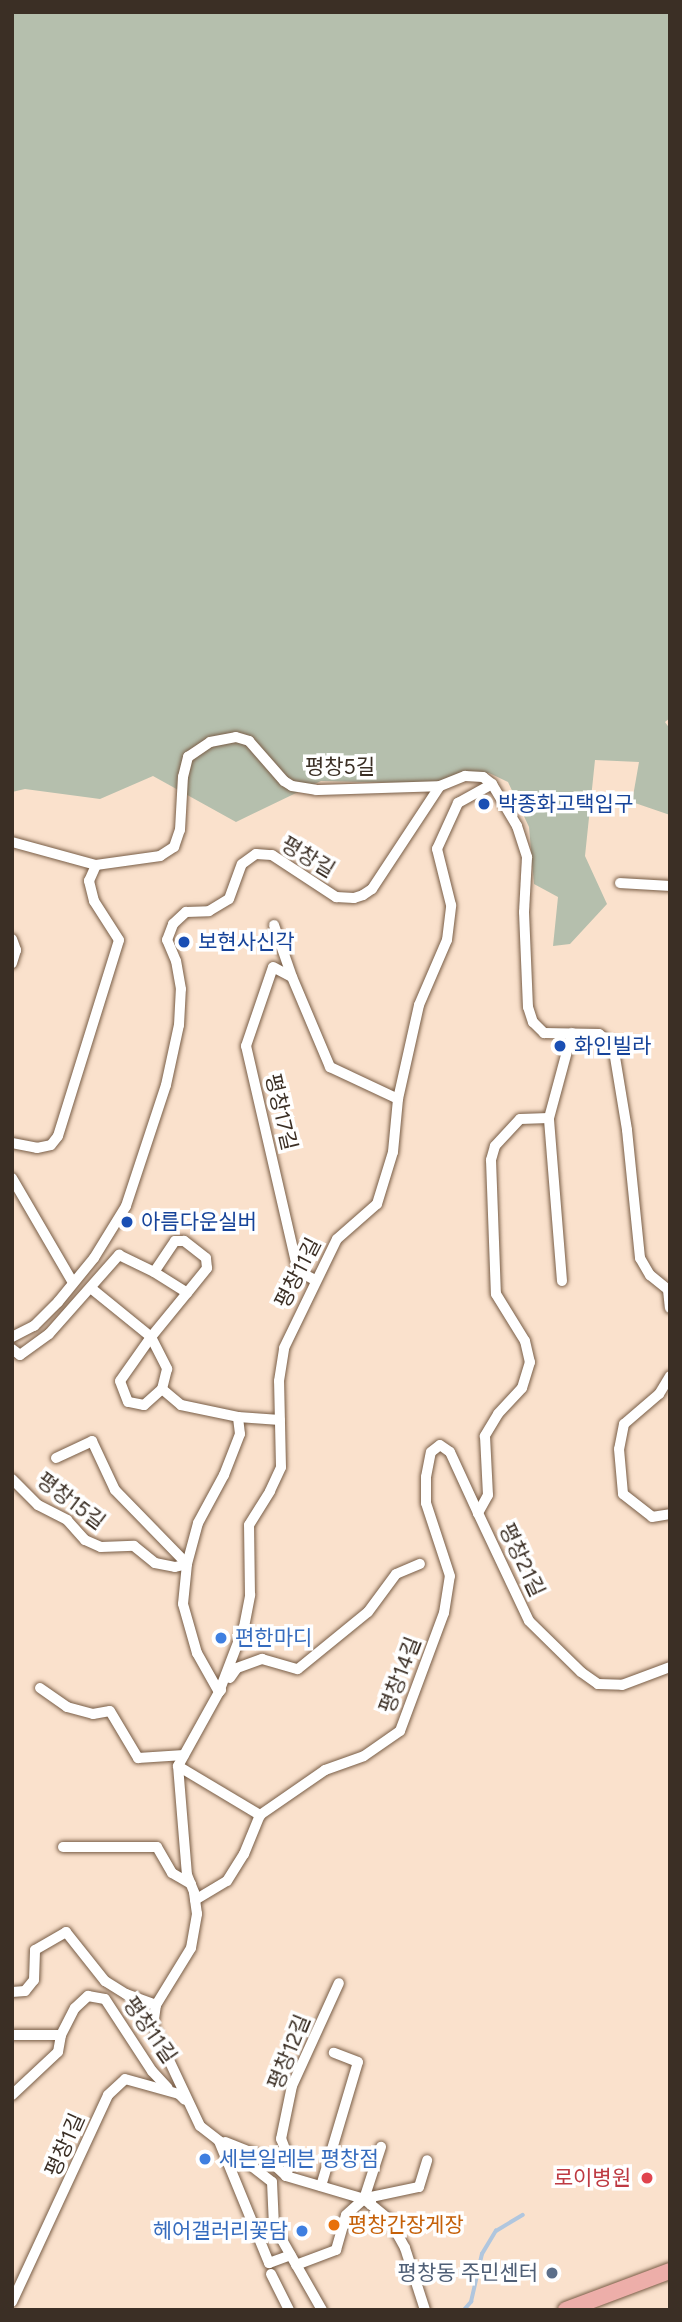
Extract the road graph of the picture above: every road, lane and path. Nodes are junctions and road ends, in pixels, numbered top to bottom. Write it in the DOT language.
graph roads {
  1 [pos="492,784"];
  2 [pos="440,786"];
  3 [pos="12,842"];
  4 [pos="96,865"];
  5 [pos="620,883"];
  6 [pos="670,886"];
  7 [pos="274,925"];
  8 [pos="12,939"];
  9 [pos="12,963"];
  10 [pos="292,977"];
  11 [pos="572,1033"];
  12 [pos="398,1099"];
  13 [pos="549,1118"];
  14 [pos="12,1143"];
  15 [pos="12,1178"];
  16 [pos="154,1272"];
  17 [pos="315,1280"];
  18 [pos="562,1281"];
  19 [pos="73,1283"];
  20 [pos="92,1289"];
  21 [pos="669,1290"];
  22 [pos="187,1293"];
  23 [pos="670,1308"];
  24 [pos="12,1337"];
  25 [pos="151,1337"];
  26 [pos="12,1349"];
  27 [pos="670,1376"];
  28 [pos="162,1389"];
  29 [pos="238,1418"];
  30 [pos="280,1420"];
  31 [pos="56,1458"];
  32 [pos="12,1479"];
  33 [pos="478,1513"];
  34 [pos="670,1514"];
  35 [pos="187,1564"];
  36 [pos="420,1564"];
  37 [pos="670,1667"];
  38 [pos="40,1688"];
  39 [pos="219,1692"];
  40 [pos="184,1755"];
  41 [pos="178,1766"];
  42 [pos="260,1815"];
  43 [pos="63,1847"];
  44 [pos="191,1884"];
  45 [pos="195,1900"];
  46 [pos="339,1983"];
  47 [pos="12,1992"];
  48 [pos="156,2005"];
  49 [pos="12,2035"];
  50 [pos="61,2035"];
  51 [pos="334,2053"];
  52 [pos="181,2085"];
  53 [pos="171,2091"];
  54 [pos="12,2095"];
  55 [pos="194,2112"];
  56 [pos="219,2140"];
  57 [pos="381,2147"];
  58 [pos="427,2160"];
  59 [pos="286,2176"];
  60 [pos="321,2186"];
  61 [pos="368,2202"];
  62 [pos="294,2260"];
  63 [pos="670,2271"];
  64 [pos="271,2274"];
  65 [pos="12,2302"];
  66 [pos="289,2310"];
  67 [pos="322,2310"];
  68 [pos="425,2310"];
  69 [pos="566,2310"];
  1 -- 2 [label="street"];
  1 -- 11 [label="street"];
  1 -- 12 [label="street, 평창11길"];
  2 -- 4 [label="street, 평창5길"];
  2 -- 19 [label="street, 평창길 / 평창길"];
  3 -- 4 [label="street, 평창5길"];
  4 -- 14 [label="street"];
  5 -- 6 [label="street"];
  7 -- 10 [label="street"];
  8 -- 9 [label="street"];
  10 -- 12 [label="street"];
  10 -- 17 [label="street, 평창17길"];
  11 -- 13 [label="street"];
  11 -- 21 [label="street"];
  12 -- 17 [label="street, 평창11길"];
  13 -- 18 [label="street"];
  13 -- 33 [label="street, 평창21길"];
  15 -- 19 [label="street"];
  16 -- 20 [label="street"];
  16 -- 22 [label="street"];
  16 -- 22 [label="street"];
  17 -- 30 [label="street, 평창11길"];
  19 -- 24 [label="street, 평창길 / 평창길"];
  20 -- 25 [label="street"];
  20 -- 26 [label="street"];
  21 -- 23 [label="street"];
  22 -- 25 [label="street"];
  25 -- 28 [label="street"];
  25 -- 28 [label="street"];
  27 -- 34 [label="street"];
  28 -- 29 [label="street"];
  29 -- 30 [label="street"];
  29 -- 35 [label="street"];
  30 -- 39 [label="street, 평창11길"];
  31 -- 35 [label="street, 평창15길"];
  32 -- 35 [label="street, 평창15길"];
  33 -- 37 [label="street, 평창21길"];
  33 -- 42 [label="street, 평창14길"];
  35 -- 39 [label="street"];
  36 -- 39 [label="street, 평창11길"];
  38 -- 40 [label="street"];
  39 -- 40 [label="street, 평창11길"];
  40 -- 41 [label="street, 평창11길"];
  41 -- 42 [label="street"];
  41 -- 44 [label="street, 평창11길"];
  42 -- 45 [label="street"];
  43 -- 44 [label="street"];
  44 -- 45 [label="street, 평창11길"];
  45 -- 48 [label="street, 평창11길"];
  46 -- 59 [label="street, 평창12길"];
  47 -- 48 [label="street"];
  48 -- 52 [label="street, 평창11길"];
  49 -- 50 [label="street"];
  50 -- 53 [label="street, 평창11길"];
  50 -- 54 [label="street, 평창11길"];
  51 -- 60 [label="street, 평창12길"];
  52 -- 53 [label="street, 평창11길"];
  52 -- 55 [label="street, 평창11길"];
  53 -- 55 [label="street, 평창1길"];
  53 -- 65 [label="street, 평창1길"];
  55 -- 56 [label="street, 평창11길"];
  56 -- 59 [label="street"];
  56 -- 62 [label="street, 평창11길"];
  56 -- 62 [label="street, 평창11길"];
  57 -- 61 [label="street"];
  58 -- 61 [label="street"];
  59 -- 60 [label="street"];
  60 -- 61 [label="street"];
  61 -- 62 [label="street, 평창11길"];
  61 -- 68 [label="street"];
  62 -- 67 [label="street, 평창11길"];
  63 -- 69 [label="main road"];
  64 -- 66 [label="street"];
}
